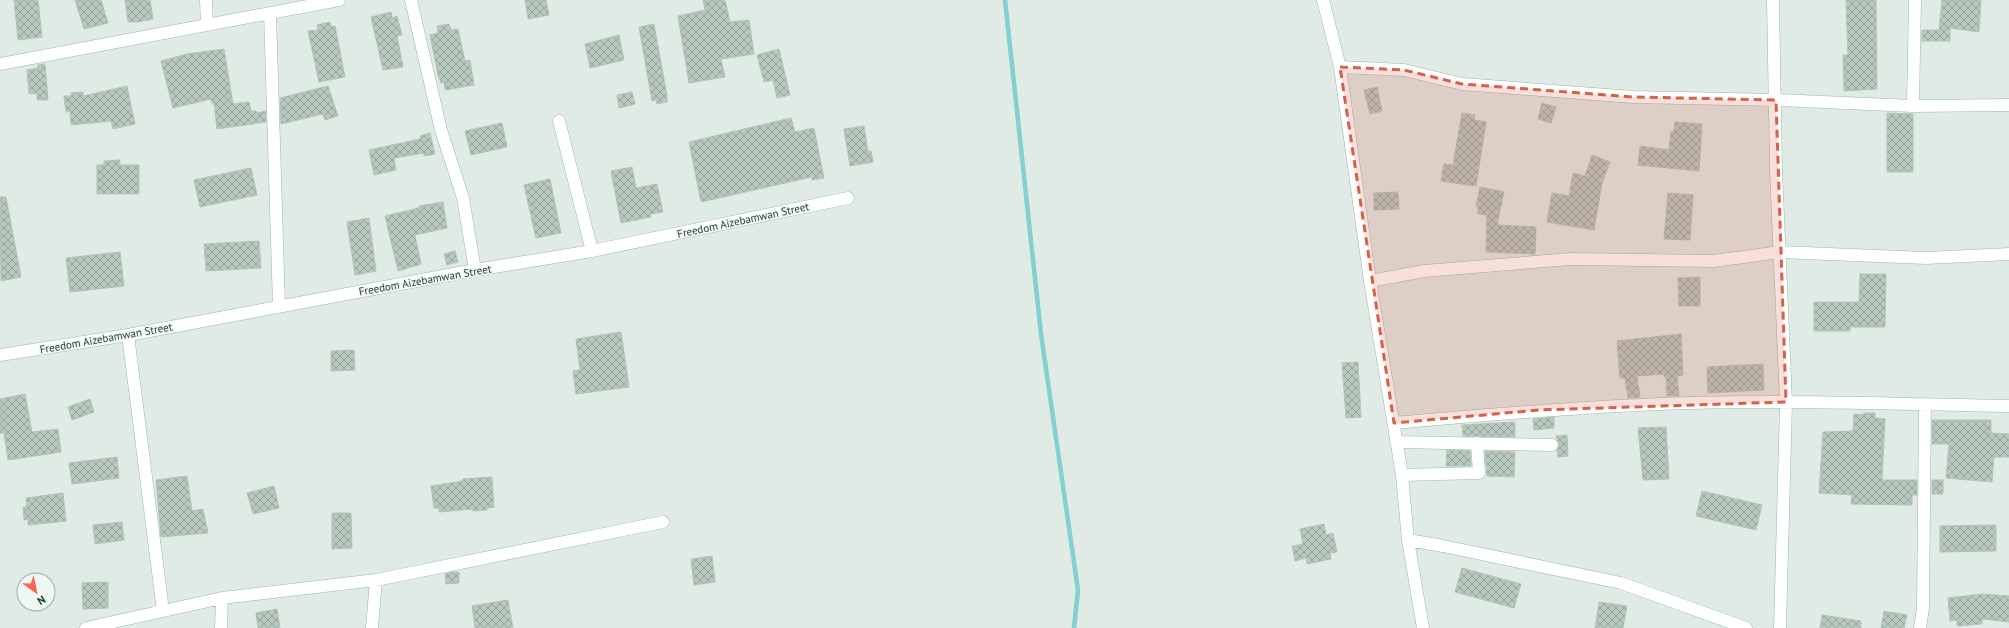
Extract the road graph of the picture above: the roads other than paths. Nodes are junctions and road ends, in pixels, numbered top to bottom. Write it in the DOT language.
graph roads {
  1 [pos="206,0"];
  2 [pos="339,0"];
  3 [pos="411,0"];
  4 [pos="1323,0"];
  5 [pos="1773,0"];
  6 [pos="1915,0"];
  7 [pos="270,13"];
  8 [pos="207,25"];
  9 [pos="0,64"];
  10 [pos="1340,67"];
  11 [pos="1776,100"];
  12 [pos="2009,105"];
  13 [pos="1912,106"];
  14 [pos="559,121"];
  15 [pos="848,198"];
  16 [pos="592,251"];
  17 [pos="1780,252"];
  18 [pos="2009,254"];
  19 [pos="475,270"];
  20 [pos="1370,281"];
  21 [pos="279,306"];
  22 [pos="128,335"];
  23 [pos="0,355"];
  24 [pos="1786,402"];
  25 [pos="1925,404"];
  26 [pos="2009,406"];
  27 [pos="1394,423"];
  28 [pos="1396,442"];
  29 [pos="1477,443"];
  30 [pos="1552,445"];
  31 [pos="1402,475"];
  32 [pos="663,522"];
  33 [pos="1408,540"];
  34 [pos="376,580"];
  35 [pos="222,598"];
  36 [pos="163,611"];
  37 [pos="86,628"];
  38 [pos="221,628"];
  39 [pos="372,628"];
  40 [pos="1423,628"];
  41 [pos="1746,628"];
  42 [pos="1780,628"];
  43 [pos="1920,628"];
  1 -- 8 [label="street"];
  2 -- 7 [label="street"];
  3 -- 19 [label="street"];
  4 -- 10 [label="street"];
  5 -- 11 [label="street"];
  6 -- 13 [label="street"];
  7 -- 8 [label="street"];
  7 -- 21 [label="street"];
  8 -- 9 [label="street"];
  10 -- 11 [label="street"];
  10 -- 20 [label="street"];
  11 -- 13 [label="street"];
  11 -- 17 [label="street"];
  12 -- 13 [label="street"];
  14 -- 16 [label="street"];
  15 -- 16 [label="street, Freedom Aizebamwan Street"];
  16 -- 19 [label="street, Freedom Aizebamwan Street"];
  17 -- 18 [label="street"];
  17 -- 20 [label="street"];
  17 -- 24 [label="street"];
  19 -- 21 [label="street, Freedom Aizebamwan Street"];
  20 -- 27 [label="street"];
  21 -- 22 [label="street, Freedom Aizebamwan Street"];
  22 -- 23 [label="street, Freedom Aizebamwan Street"];
  22 -- 36 [label="street"];
  24 -- 25 [label="street"];
  24 -- 27 [label="street"];
  24 -- 42 [label="street"];
  25 -- 26 [label="street"];
  25 -- 43 [label="street"];
  27 -- 28 [label="street"];
  28 -- 29 [label="street"];
  28 -- 31 [label="street"];
  29 -- 30 [label="street"];
  29 -- 31 [label="street"];
  31 -- 33 [label="street"];
  32 -- 34 [label="street"];
  33 -- 40 [label="street"];
  33 -- 41 [label="street"];
  34 -- 35 [label="street"];
  34 -- 39 [label="street"];
  35 -- 36 [label="street"];
  35 -- 38 [label="street"];
  36 -- 37 [label="street"];
}
